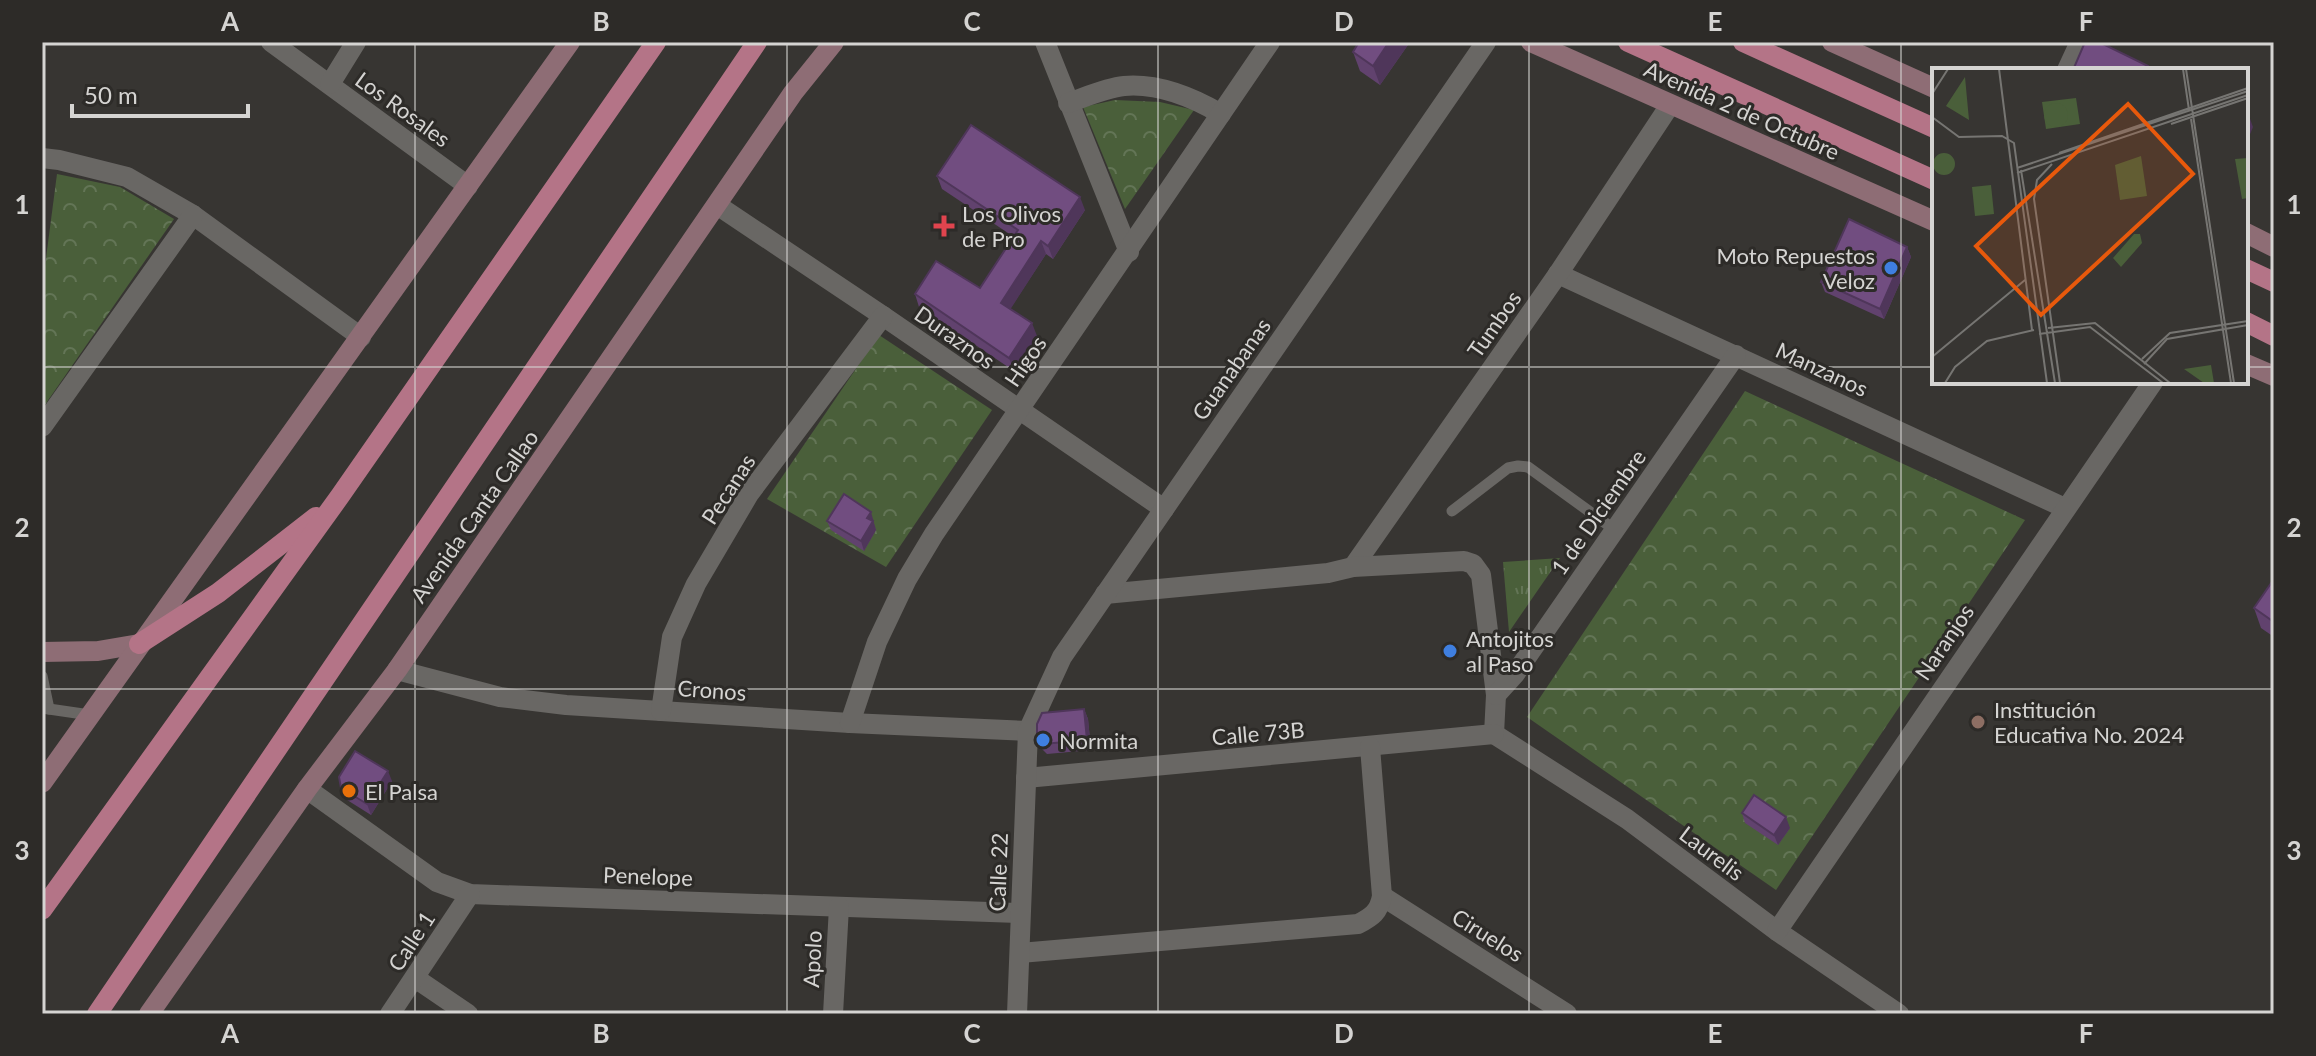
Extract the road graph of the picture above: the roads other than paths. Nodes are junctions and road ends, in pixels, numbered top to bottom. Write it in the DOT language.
graph roads {
  1 [pos="271,42"];
  2 [pos="356,42"];
  3 [pos="570,42"];
  4 [pos="656,42"];
  5 [pos="757,42"];
  6 [pos="834,42"];
  7 [pos="1045,42"];
  8 [pos="1270,42"];
  9 [pos="1486,42"];
  10 [pos="1531,42"];
  11 [pos="1628,42"];
  12 [pos="1743,42"];
  13 [pos="1832,42"];
  14 [pos="2080,42"];
  15 [pos="2068,68"];
  16 [pos="330,84"];
  17 [pos="1932,87"];
  18 [pos="1068,103"];
  19 [pos="1670,105"];
  20 [pos="1221,114"];
  21 [pos="1932,127"];
  22 [pos="42,158"];
  23 [pos="1932,179"];
  24 [pos="468,186"];
  25 [pos="717,205"];
  26 [pos="193,215"];
  27 [pos="1932,220"];
  28 [pos="2248,234"];
  29 [pos="2274,247"];
  30 [pos="1129,252"];
  31 [pos="2248,270"];
  32 [pos="1558,274"];
  33 [pos="2274,282"];
  34 [pos="883,316"];
  35 [pos="2248,323"];
  36 [pos="2274,336"];
  37 [pos="361,337"];
  38 [pos="1736,355"];
  39 [pos="2248,365"];
  40 [pos="2274,376"];
  41 [pos="2152,384"];
  42 [pos="1019,411"];
  43 [pos="42,427"];
  44 [pos="340,496"];
  45 [pos="2065,508"];
  46 [pos="1164,509"];
  47 [pos="1452,511"];
  48 [pos="1615,530"];
  49 [pos="1353,567"];
  50 [pos="1105,594"];
  51 [pos="139,644"];
  52 [pos="42,652"];
  53 [pos="397,670"];
  54 [pos="42,676"];
  55 [pos="1496,695"];
  56 [pos="46,708"];
  57 [pos="661,711"];
  58 [pos="90,715"];
  59 [pos="850,723"];
  60 [pos="1028,731"];
  61 [pos="1494,734"];
  62 [pos="1370,747"];
  63 [pos="1026,778"];
  64 [pos="42,783"];
  65 [pos="307,789"];
  66 [pos="470,894"];
  67 [pos="1382,896"];
  68 [pos="839,907"];
  69 [pos="42,910"];
  70 [pos="1020,913"];
  71 [pos="1777,931"];
  72 [pos="1020,953"];
  73 [pos="415,978"];
  74 [pos="97,1014"];
  75 [pos="149,1014"];
  76 [pos="390,1014"];
  77 [pos="468,1014"];
  78 [pos="833,1014"];
  79 [pos="1017,1014"];
  80 [pos="1567,1014"];
  81 [pos="1899,1014"];
  1 -- 16 [label="street, Los Rosales"];
  2 -- 16 [label="street"];
  3 -- 24 [label="street"];
  4 -- 44 [label="main road"];
  5 -- 74 [label="main road, Avenida Canta Callao"];
  6 -- 25 [label="street, Avenida Canta Callao"];
  7 -- 18 [label="street"];
  8 -- 20 [label="street, Higos"];
  9 -- 46 [label="street, Guanabanas"];
  10 -- 19 [label="street, Avenida 2 de Octubre"];
  11 -- 23 [label="main road, Avenida 2 de Octubre"];
  12 -- 21 [label="main road"];
  13 -- 17 [label="street"];
  14 -- 15 [label="street"];
  16 -- 24 [label="street, Los Rosales"];
  18 -- 20 [label="street"];
  18 -- 30 [label="street"];
  19 -- 27 [label="street, Avenida 2 de Octubre"];
  19 -- 32 [label="street, Tumbos"];
  20 -- 30 [label="street, Higos"];
  22 -- 26 [label="street"];
  24 -- 37 [label="street"];
  25 -- 34 [label="street, Duraznos"];
  25 -- 53 [label="street, Avenida Canta Callao"];
  26 -- 37 [label="street"];
  26 -- 43 [label="street"];
  28 -- 29 [label="street"];
  30 -- 42 [label="street, Higos"];
  31 -- 33 [label="main road"];
  32 -- 38 [label="street, Manzanos"];
  32 -- 49 [label="street, Tumbos"];
  34 -- 42 [label="street, Duraznos"];
  34 -- 57 [label="street, Pecanas"];
  35 -- 36 [label="main road"];
  37 -- 51 [label="street"];
  38 -- 45 [label="street, Manzanos"];
  38 -- 48 [label="street, 1 de Diciembre"];
  39 -- 40 [label="street"];
  41 -- 45 [label="street, Naranjos"];
  42 -- 46 [label="street, Duraznos"];
  42 -- 59 [label="street, Higos"];
  44 -- 51 [label="main road"];
  44 -- 69 [label="main road"];
  45 -- 71 [label="street, Naranjos"];
  46 -- 50 [label="street, Guanabanas"];
  47 -- 48 [label="lane"];
  48 -- 55 [label="street, 1 de Diciembre"];
  49 -- 50 [label="street"];
  49 -- 55 [label="street"];
  50 -- 60 [label="street, Guanabanas"];
  51 -- 52 [label="street"];
  51 -- 58 [label="street"];
  53 -- 57 [label="street, Cronos"];
  53 -- 65 [label="street, Avenida Canta Callao"];
  54 -- 56 [label="lane"];
  55 -- 61 [label="street"];
  56 -- 58 [label="lane"];
  57 -- 59 [label="street, Cronos"];
  58 -- 64 [label="street"];
  59 -- 60 [label="street, Cronos"];
  60 -- 63 [label="street, Calle 22"];
  61 -- 62 [label="street, Calle 73B"];
  61 -- 71 [label="street, Laurelis"];
  62 -- 63 [label="street, Calle 73B"];
  62 -- 67 [label="street"];
  63 -- 70 [label="street, Calle 22"];
  65 -- 66 [label="street, Penelope"];
  65 -- 75 [label="street, Avenida Canta Callao"];
  66 -- 68 [label="street, Penelope"];
  66 -- 73 [label="street, Calle 1"];
  67 -- 72 [label="street"];
  67 -- 80 [label="street, Ciruelos"];
  68 -- 70 [label="street, Penelope"];
  68 -- 78 [label="street, Apolo"];
  70 -- 72 [label="street, Calle 22"];
  71 -- 81 [label="street, Laurelis"];
  72 -- 79 [label="street, Calle 22"];
  73 -- 76 [label="street, Calle 1"];
  73 -- 77 [label="street"];
}
